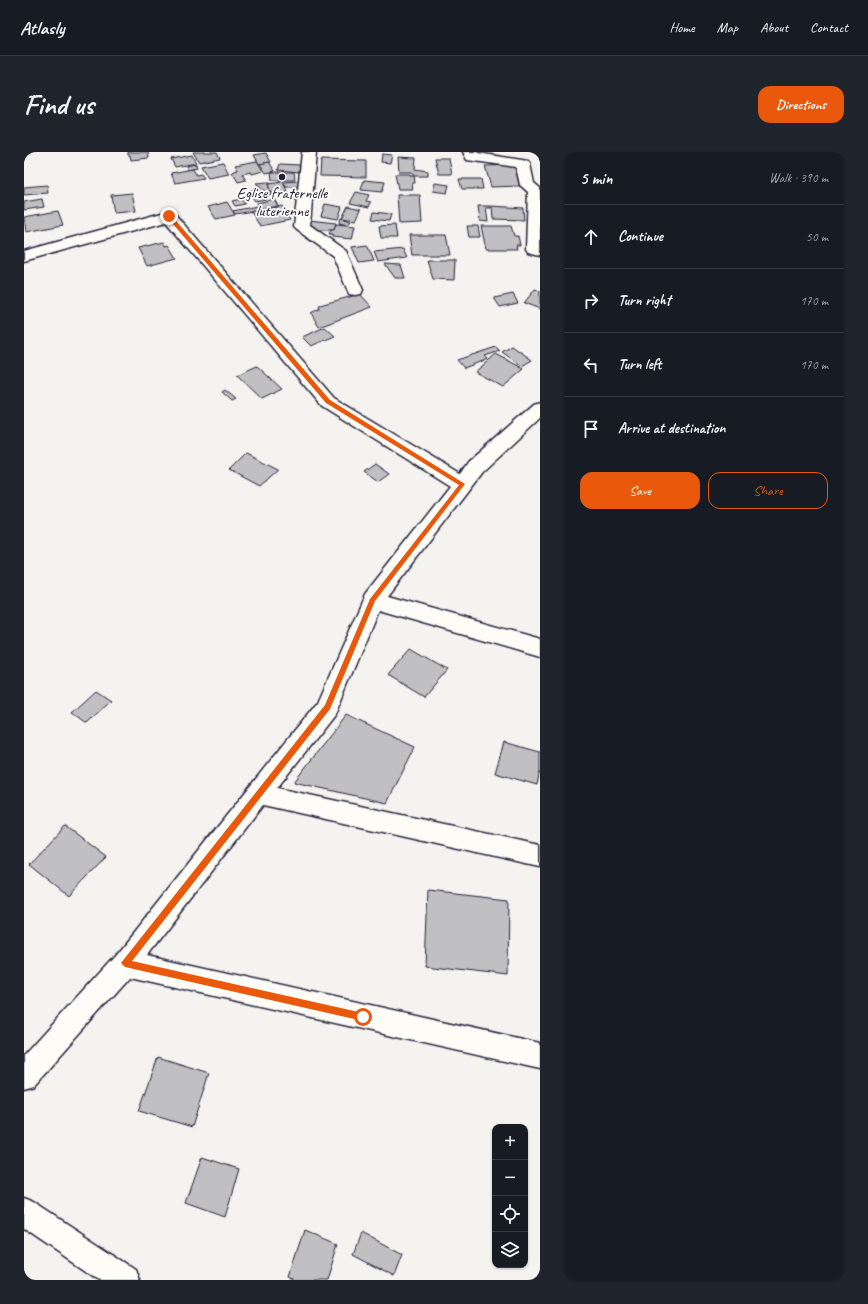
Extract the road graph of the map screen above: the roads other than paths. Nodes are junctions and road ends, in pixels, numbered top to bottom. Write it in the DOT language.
graph roads {
  1 [pos="309,152"];
  2 [pos="470,152"];
  3 [pos="540,250"];
  4 [pos="24,256"];
  5 [pos="355,290"];
  6 [pos="540,408"];
  7 [pos="462,484"];
  8 [pos="372,600"];
  9 [pos="540,648"];
  10 [pos="259,794"];
  11 [pos="540,856"];
  12 [pos="125,963"];
  13 [pos="540,1056"];
  14 [pos="24,1075"];
  15 [pos="24,1212"];
  16 [pos="125,1280"];
  1 -- 5 [label="street"];
  2 -- 3 [label="street"];
  4 -- 7 [label="street"];
  6 -- 7 [label="street"];
  7 -- 8 [label="street"];
  8 -- 9 [label="street"];
  8 -- 10 [label="street"];
  10 -- 11 [label="street"];
  10 -- 12 [label="street"];
  12 -- 13 [label="street"];
  12 -- 14 [label="street"];
  15 -- 16 [label="street"];
}
